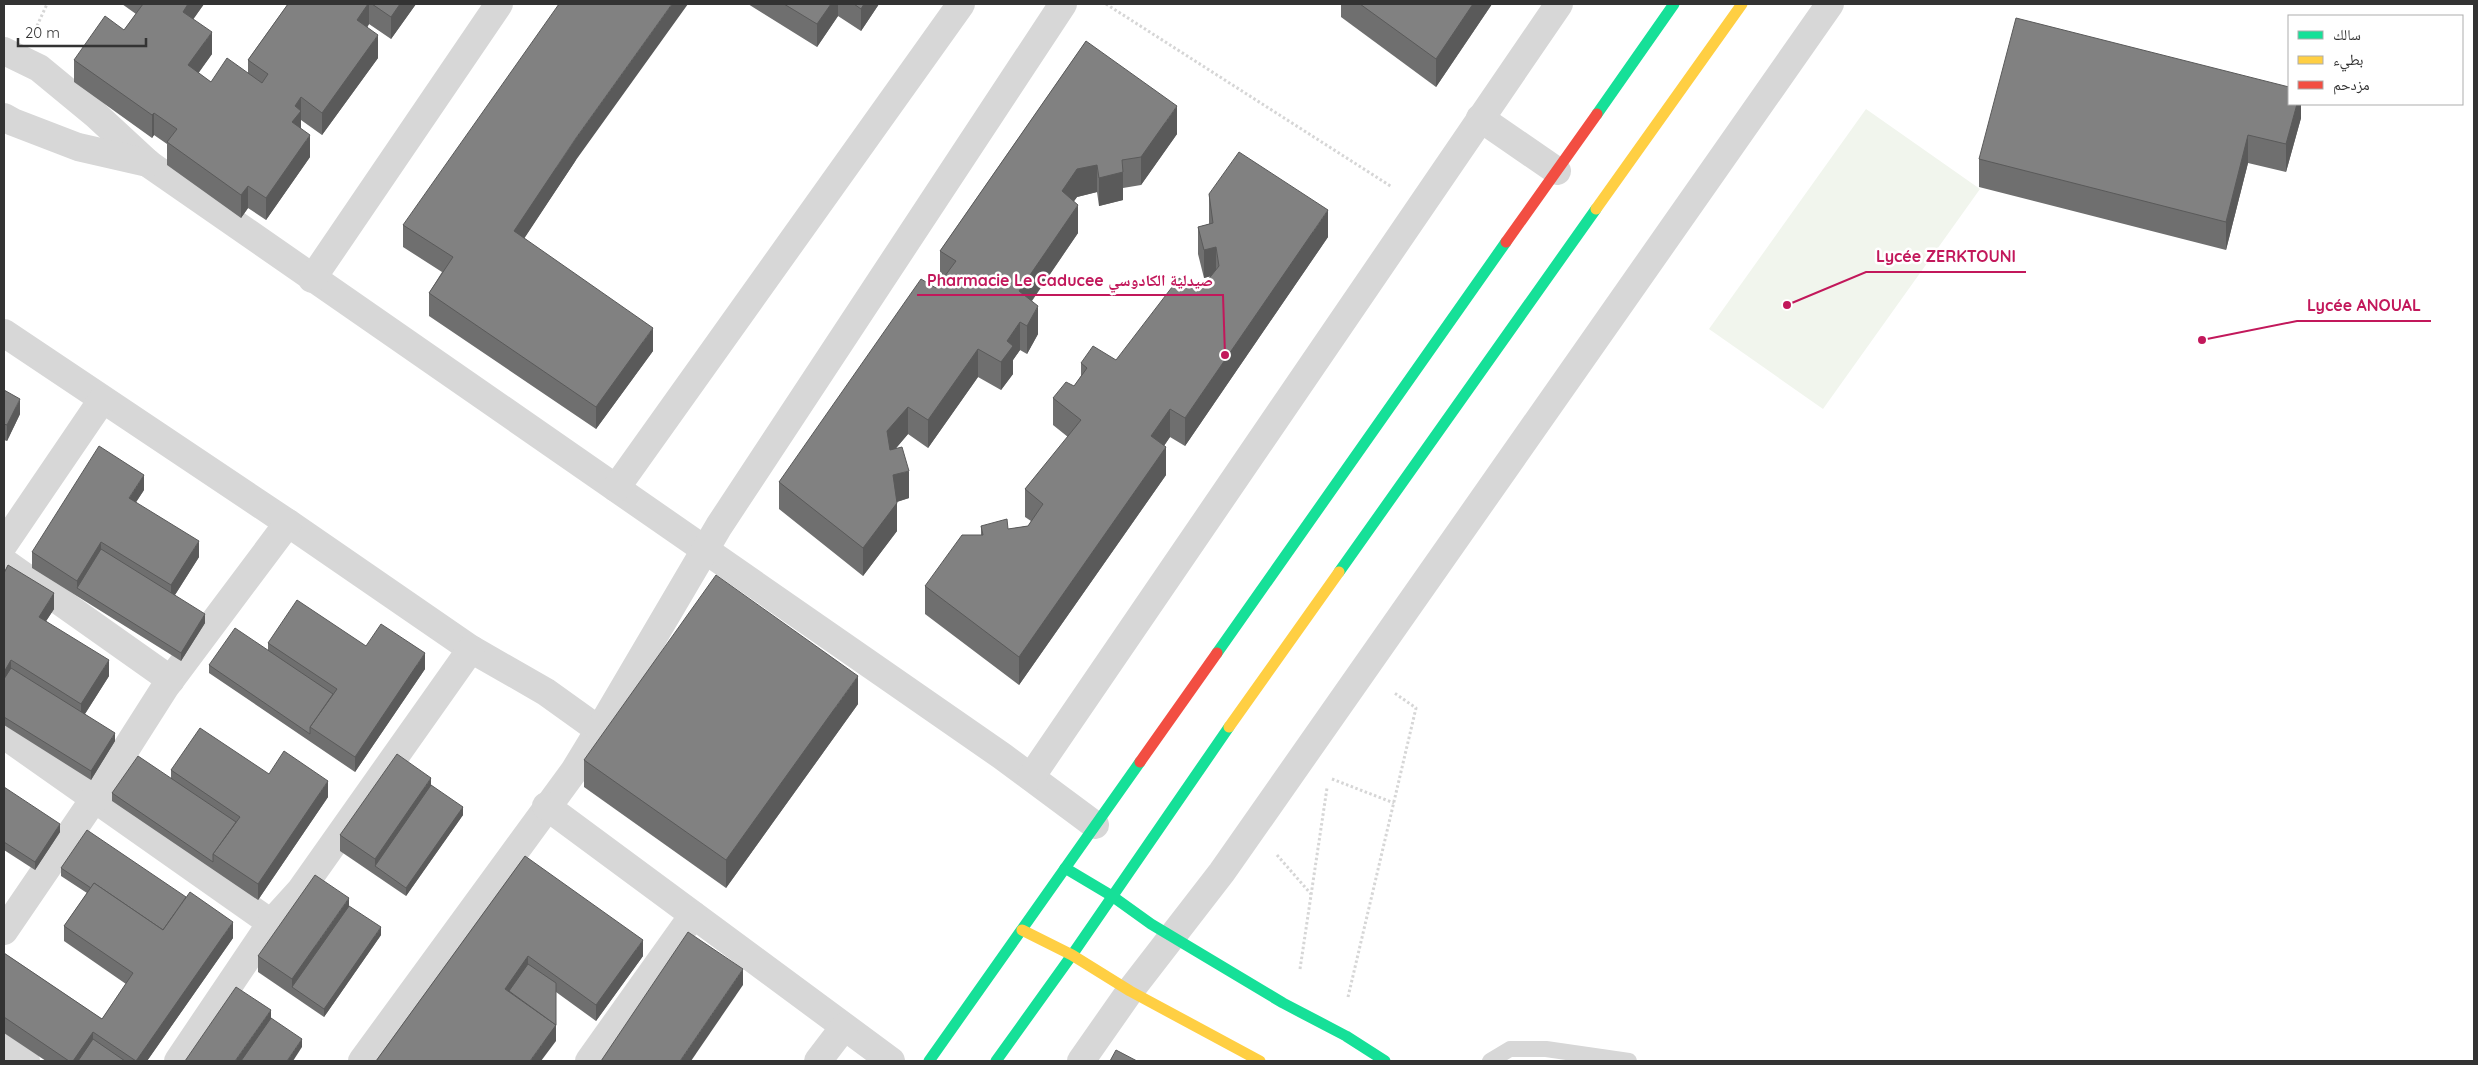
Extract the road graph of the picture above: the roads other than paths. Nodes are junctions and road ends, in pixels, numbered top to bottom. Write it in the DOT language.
graph roads {
  1 [pos="499,4"];
  2 [pos="961,4"];
  3 [pos="1062,4"];
  4 [pos="1559,4"];
  5 [pos="1674,4"];
  6 [pos="1742,4"];
  7 [pos="1830,4"];
  8 [pos="4,51"];
  9 [pos="4,117"];
  10 [pos="1480,118"];
  11 [pos="149,164"];
  12 [pos="1557,171"];
  13 [pos="312,279"];
  14 [pos="4,333"];
  15 [pos="102,400"];
  16 [pos="616,488"];
  17 [pos="288,523"];
  18 [pos="4,544"];
  19 [pos="705,550"];
  20 [pos="4,562"];
  21 [pos="471,649"];
  22 [pos="171,680"];
  23 [pos="599,730"];
  24 [pos="4,735"];
  25 [pos="1031,777"];
  26 [pos="94,799"];
  27 [pos="546,806"];
  28 [pos="1095,825"];
  29 [pos="1065,868"];
  30 [pos="1112,896"];
  31 [pos="693,915"];
  32 [pos="271,923"];
  33 [pos="4,930"];
  34 [pos="1022,930"];
  35 [pos="1172,936"];
  36 [pos="1072,955"];
  37 [pos="1130,991"];
  38 [pos="844,1027"];
  39 [pos="4,1047"];
  40 [pos="26,1061"];
  41 [pos="178,1061"];
  42 [pos="362,1061"];
  43 [pos="589,1061"];
  44 [pos="818,1061"];
  45 [pos="891,1061"];
  46 [pos="929,1061"];
  47 [pos="996,1061"];
  48 [pos="1081,1061"];
  49 [pos="1260,1061"];
  50 [pos="1385,1061"];
  51 [pos="1490,1061"];
  52 [pos="1629,1061"];
  1 -- 13 [label="street"];
  2 -- 16 [label="street"];
  3 -- 19 [label="street"];
  4 -- 10 [label="street"];
  5 -- 12 [label="main road"];
  6 -- 30 [label="main road"];
  7 -- 35 [label="street"];
  8 -- 11 [label="street"];
  9 -- 11 [label="street"];
  10 -- 12 [label="street"];
  10 -- 25 [label="street"];
  11 -- 13 [label="street"];
  12 -- 28 [label="main road"];
  13 -- 16 [label="street"];
  14 -- 15 [label="street"];
  15 -- 17 [label="street"];
  15 -- 18 [label="street"];
  16 -- 19 [label="street"];
  17 -- 21 [label="street"];
  17 -- 22 [label="street"];
  19 -- 23 [label="street"];
  19 -- 25 [label="street"];
  20 -- 22 [label="street"];
  21 -- 23 [label="street"];
  21 -- 32 [label="street"];
  22 -- 26 [label="street"];
  23 -- 27 [label="street"];
  24 -- 26 [label="street"];
  25 -- 28 [label="street"];
  26 -- 32 [label="street"];
  26 -- 33 [label="street"];
  27 -- 31 [label="street"];
  27 -- 42 [label="street"];
  28 -- 29 [label="main road"];
  29 -- 30 [label="main road"];
  29 -- 34 [label="main road"];
  30 -- 35 [label="main road"];
  30 -- 36 [label="main road"];
  31 -- 38 [label="street"];
  31 -- 43 [label="street"];
  32 -- 41 [label="street"];
  34 -- 36 [label="main road"];
  34 -- 46 [label="main road"];
  35 -- 37 [label="street"];
  35 -- 50 [label="main road"];
  36 -- 37 [label="main road"];
  36 -- 47 [label="main road"];
  37 -- 48 [label="street"];
  37 -- 49 [label="main road"];
  38 -- 44 [label="street"];
  38 -- 45 [label="street"];
  39 -- 40 [label="street"];
  51 -- 52 [label="lane"];
}
